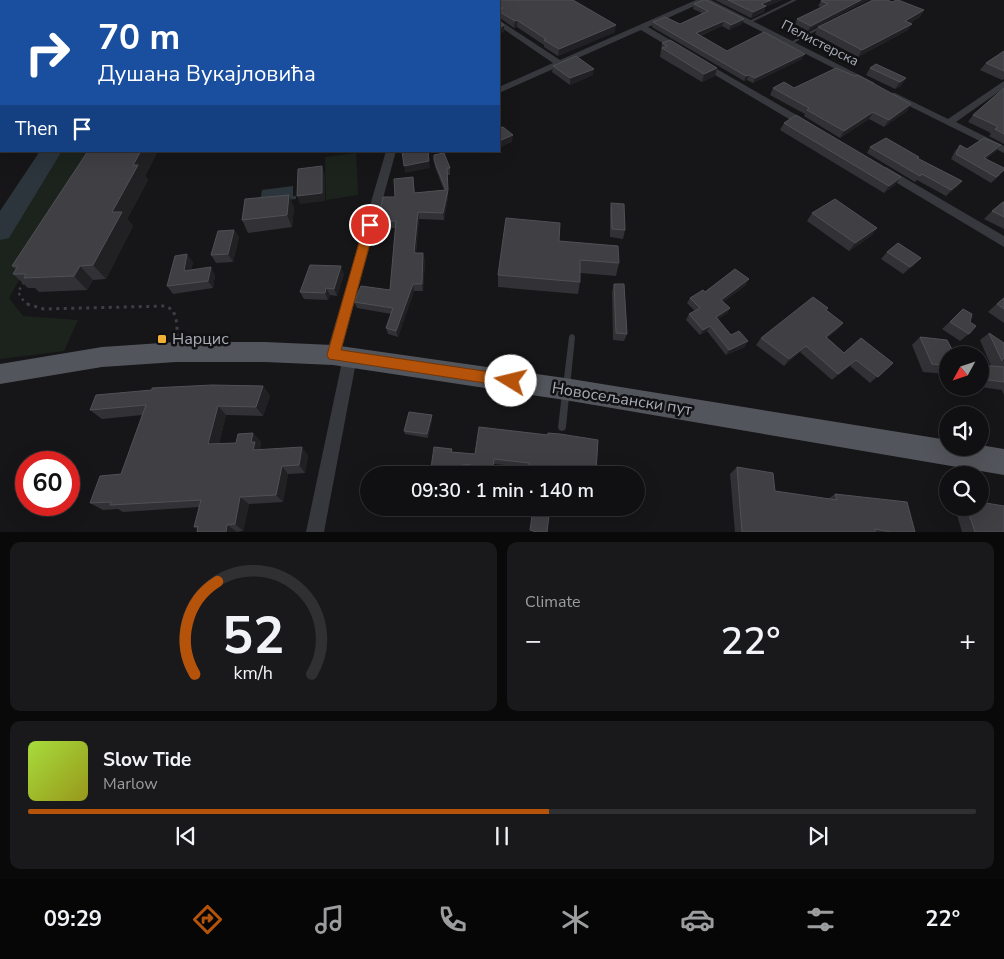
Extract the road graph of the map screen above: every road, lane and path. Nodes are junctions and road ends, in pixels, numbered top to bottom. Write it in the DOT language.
graph roads {
  1 [pos="703,0"];
  2 [pos="795,0"];
  3 [pos="749,22"];
  4 [pos="832,22"];
  5 [pos="500,23"];
  6 [pos="642,27"];
  7 [pos="791,43"];
  8 [pos="559,63"];
  9 [pos="1004,84"];
  10 [pos="500,90"];
  11 [pos="948,123"];
  12 [pos="822,133"];
  13 [pos="1004,150"];
  14 [pos="390,152"];
  15 [pos="880,168"];
  16 [pos="1004,242"];
  17 [pos="27,276"];
  18 [pos="572,336"];
  19 [pos="176,352"];
  20 [pos="342,356"];
  21 [pos="0,374"];
  22 [pos="565,389"];
  23 [pos="562,427"];
  24 [pos="1004,462"];
  25 [pos="314,532"];
  1 -- 3 [label="street, Пелистерска"];
  1 -- 6 [label="street"];
  2 -- 3 [label="lane"];
  3 -- 7 [label="street, Пелистерска"];
  4 -- 7 [label="lane"];
  5 -- 8 [label="street"];
  6 -- 8 [label="street"];
  6 -- 12 [label="street"];
  7 -- 11 [label="street, Пелистерска"];
  8 -- 10 [label="street"];
  9 -- 11 [label="street"];
  11 -- 13 [label="street, Пелистерска"];
  14 -- 20 [label="street"];
  15 -- 16 [label="street"];
  17 -- 19 [label="path"];
  18 -- 22 [label="lane"];
  19 -- 20 [label="main road, Новосељански пут"];
  19 -- 21 [label="main road, Новосељански пут"];
  20 -- 22 [label="main road, Новосељански пут"];
  20 -- 25 [label="street"];
  22 -- 23 [label="lane"];
  22 -- 24 [label="main road, Новосељански пут"];
}
